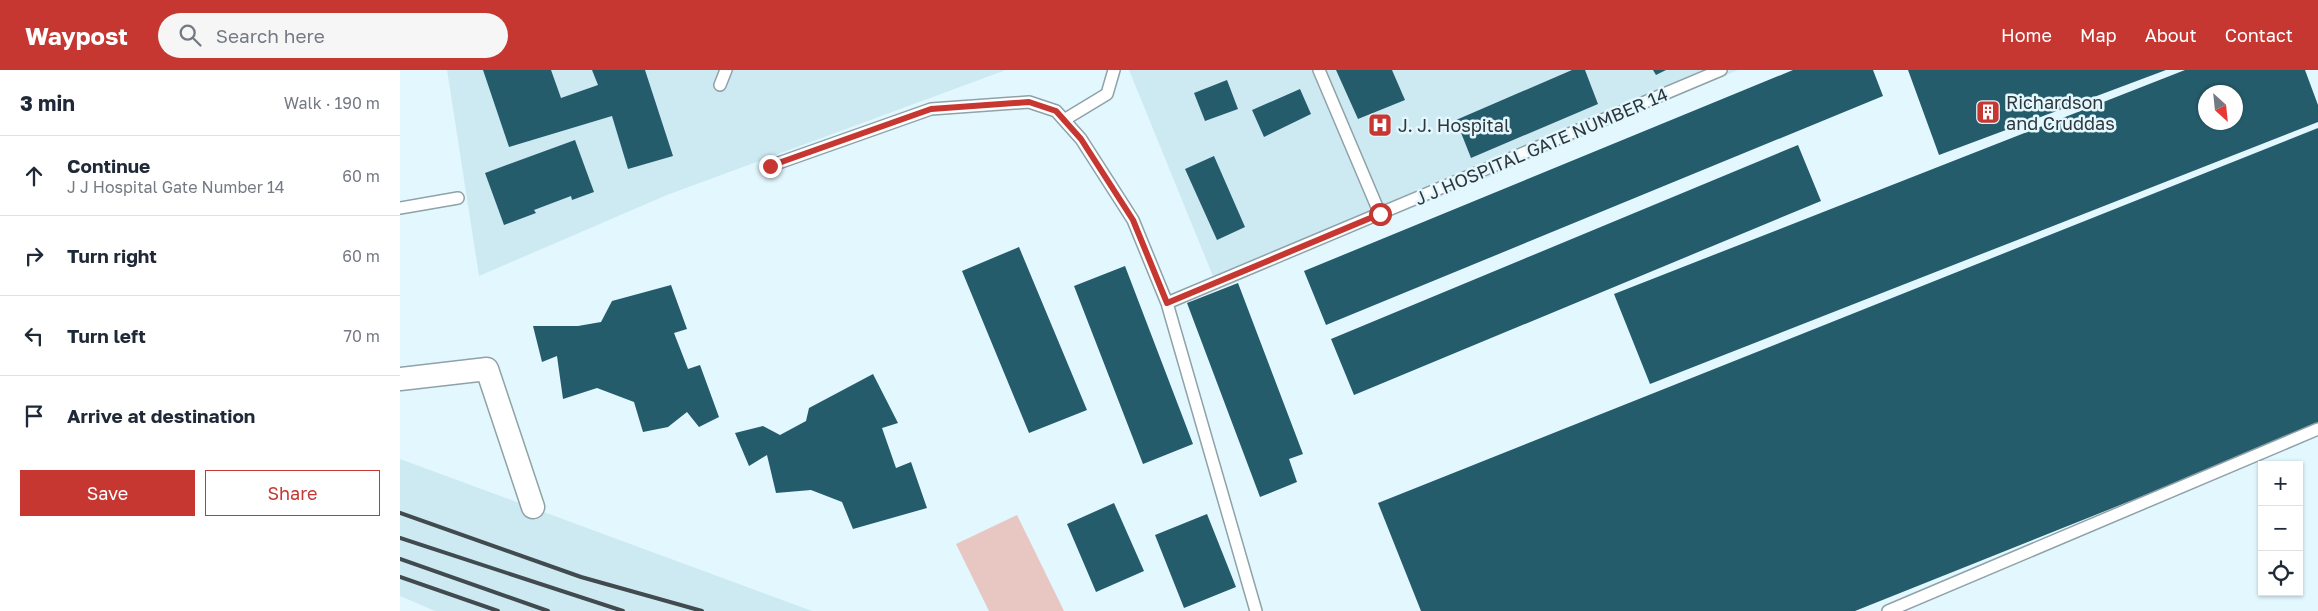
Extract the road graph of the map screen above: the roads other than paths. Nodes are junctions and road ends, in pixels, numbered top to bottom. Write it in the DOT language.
graph roads {
  1 [pos="726,70"];
  2 [pos="1114,70"];
  3 [pos="1318,70"];
  4 [pos="1721,70"];
  5 [pos="720,85"];
  6 [pos="1064,120"];
  7 [pos="770,166"];
  8 [pos="458,198"];
  9 [pos="400,208"];
  10 [pos="1380,214"];
  11 [pos="1167,303"];
  12 [pos="400,379"];
  13 [pos="2318,429"];
  14 [pos="533,507"];
  15 [pos="1256,611"];
  16 [pos="1888,611"];
  1 -- 5 [label="lane"];
  2 -- 6 [label="lane"];
  3 -- 10 [label="lane"];
  4 -- 10 [label="lane, J J HOSPITAL GATE NUMBER 14"];
  6 -- 7 [label="lane"];
  6 -- 11 [label="lane"];
  8 -- 9 [label="lane"];
  10 -- 11 [label="lane, J J HOSPITAL GATE NUMBER 14"];
  11 -- 15 [label="lane"];
  12 -- 14 [label="street"];
  13 -- 16 [label="lane"];
}
